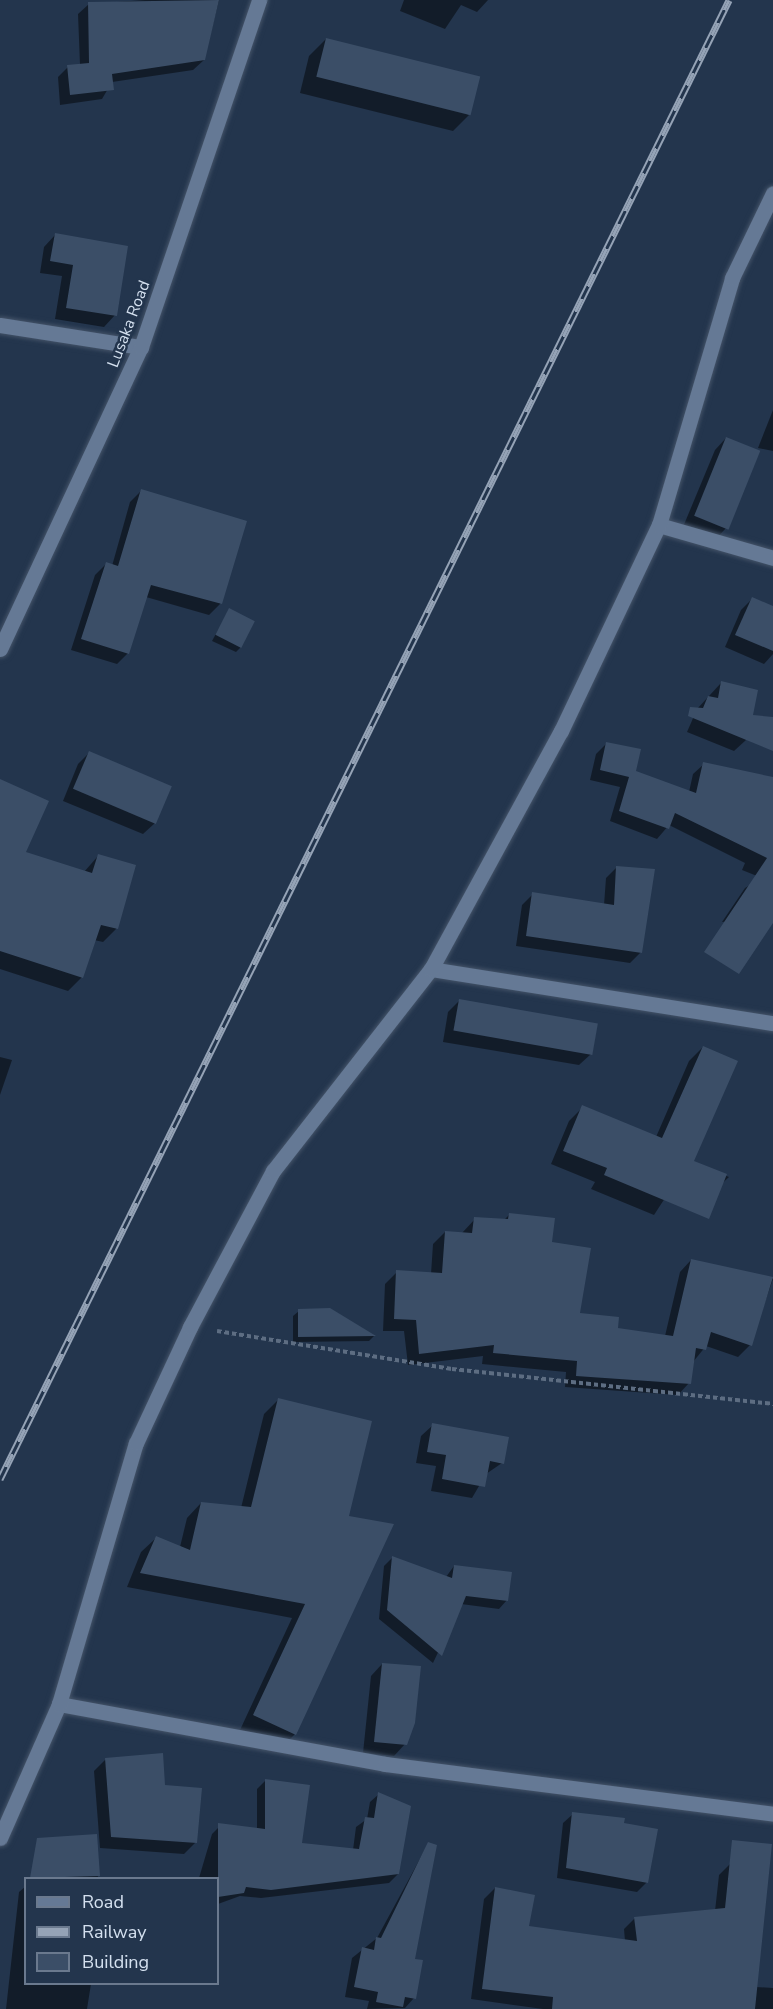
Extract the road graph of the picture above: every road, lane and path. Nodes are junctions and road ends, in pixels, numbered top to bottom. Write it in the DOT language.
graph roads {
  1 [pos="258,0"];
  2 [pos="773,193"];
  3 [pos="767,218"];
  4 [pos="0,325"];
  5 [pos="141,347"];
  6 [pos="659,525"];
  7 [pos="773,558"];
  8 [pos="0,649"];
  9 [pos="431,969"];
  10 [pos="773,1023"];
  11 [pos="190,1327"];
  12 [pos="773,1404"];
  13 [pos="59,1704"];
  14 [pos="773,1814"];
  15 [pos="0,1838"];
  1 -- 5 [label="street, Lusaka Road"];
  2 -- 3 [label="street"];
  3 -- 6 [label="street"];
  4 -- 5 [label="street"];
  5 -- 8 [label="street, Lusaka Road"];
  6 -- 7 [label="street"];
  6 -- 9 [label="street"];
  9 -- 10 [label="street"];
  9 -- 11 [label="street"];
  11 -- 12 [label="path"];
  11 -- 13 [label="street"];
  13 -- 14 [label="street"];
  13 -- 15 [label="street"];
}
